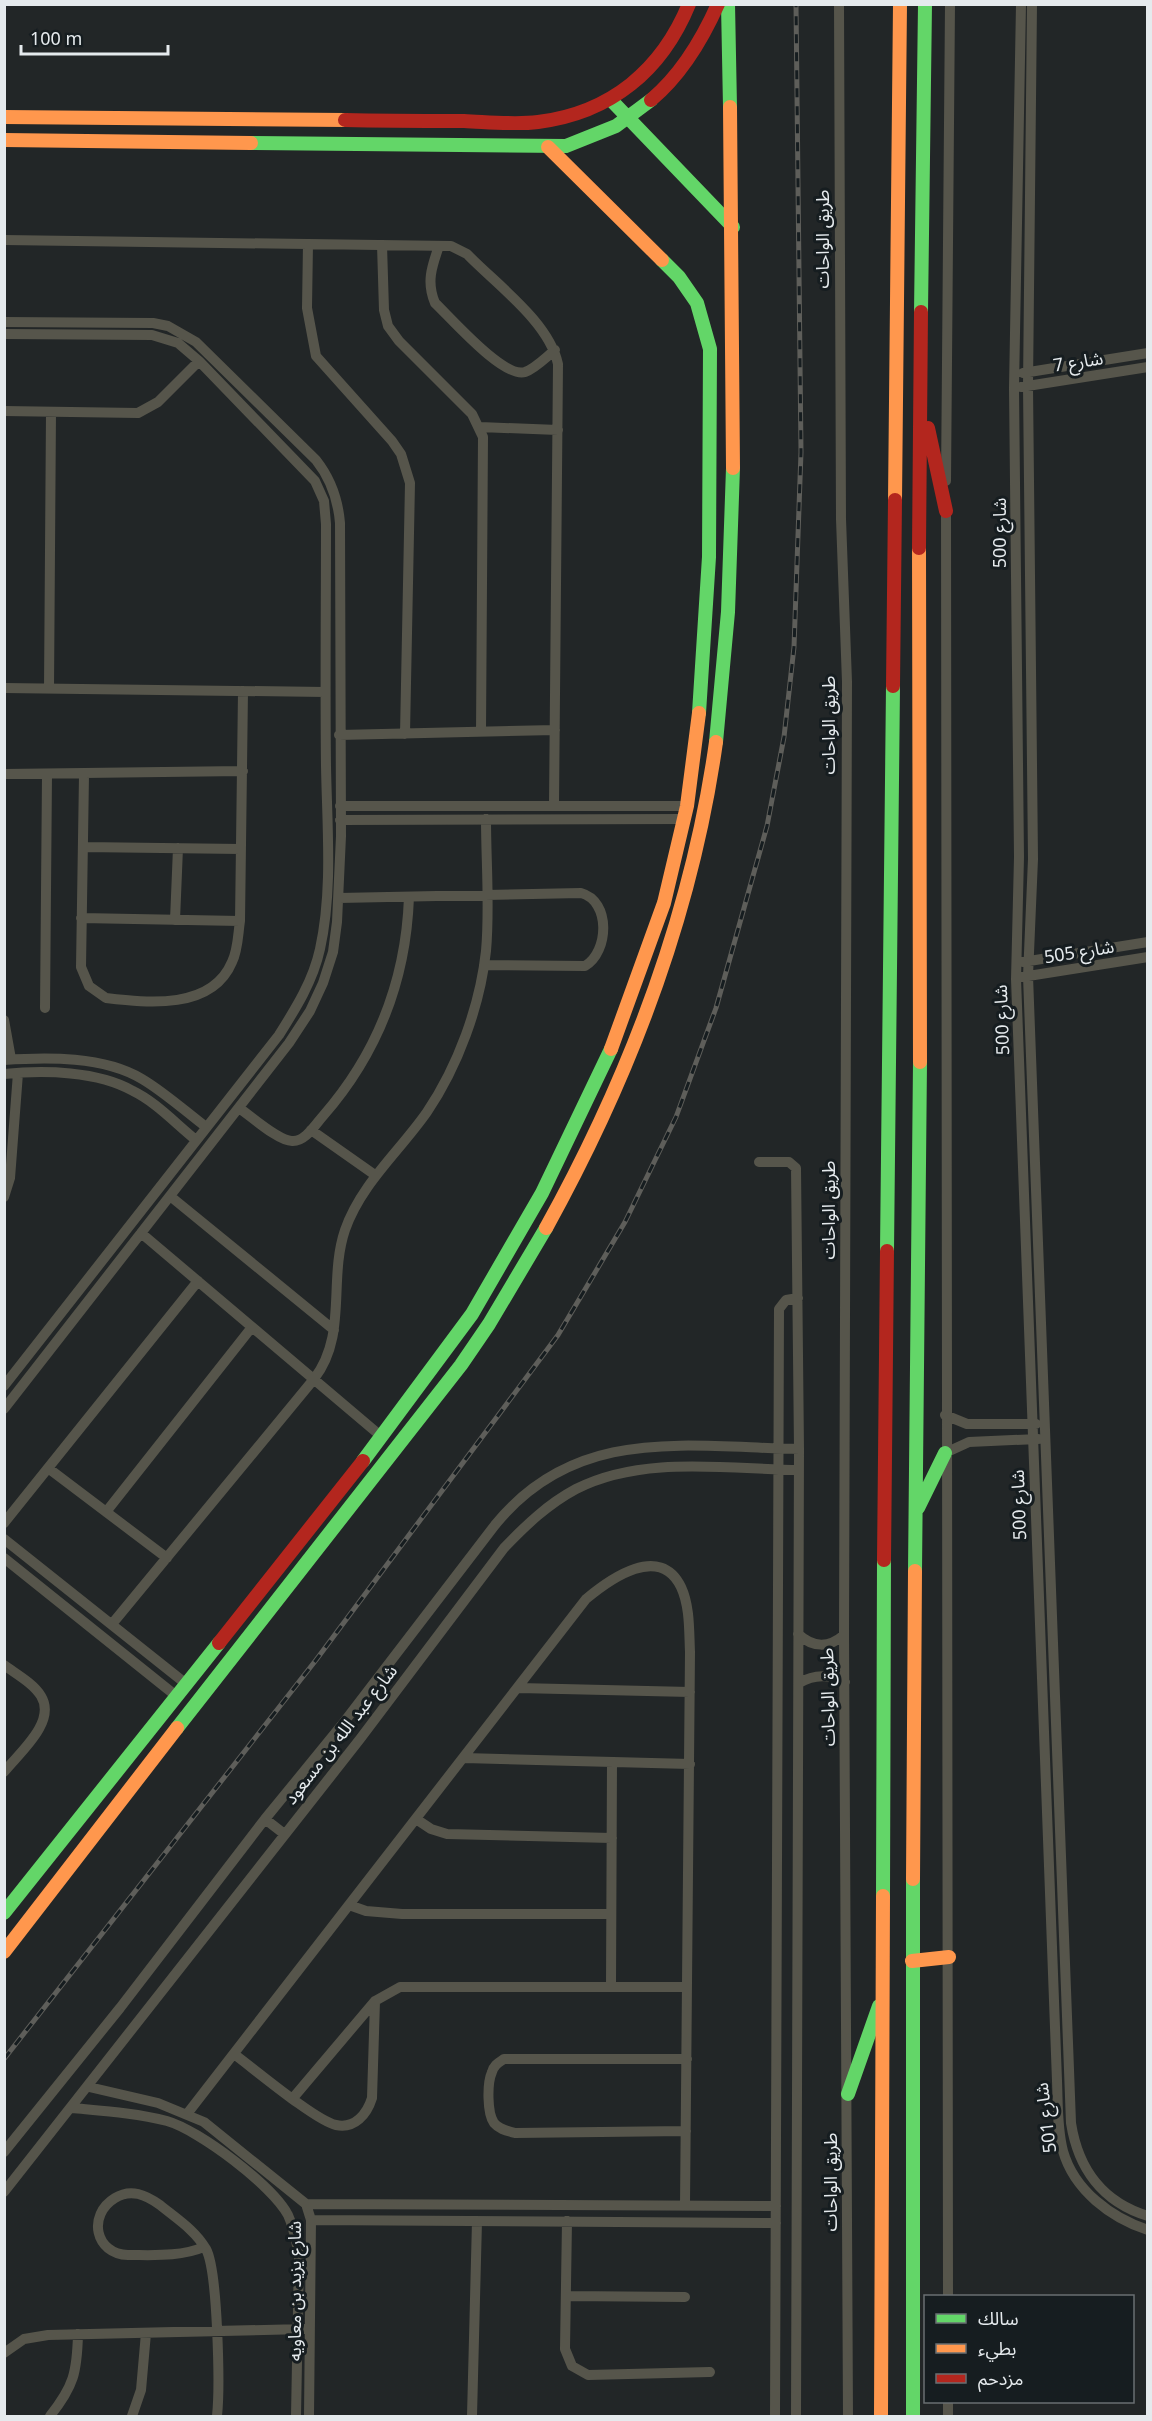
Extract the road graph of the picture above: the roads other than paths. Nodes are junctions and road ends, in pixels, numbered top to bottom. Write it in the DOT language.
graph roads {
  1 [pos="689,4"];
  2 [pos="718,4"];
  3 [pos="728,4"];
  4 [pos="839,4"];
  5 [pos="900,4"];
  6 [pos="925,4"];
  7 [pos="950,4"];
  8 [pos="1021,4"];
  9 [pos="1032,4"];
  10 [pos="1026,47"];
  11 [pos="611,100"];
  12 [pos="4,117"];
  13 [pos="629,118"];
  14 [pos="422,121"];
  15 [pos="4,140"];
  16 [pos="422,144"];
  17 [pos="548,147"];
  18 [pos="1031,147"];
  19 [pos="1019,148"];
  20 [pos="733,227"];
  21 [pos="4,240"];
  22 [pos="308,244"];
  23 [pos="382,245"];
  24 [pos="439,246"];
  25 [pos="1030,287"];
  26 [pos="1016,288"];
  27 [pos="4,322"];
  28 [pos="110,322"];
  29 [pos="4,334"];
  30 [pos="110,334"];
  31 [pos="555,350"];
  32 [pos="1148,353"];
  33 [pos="199,361"];
  34 [pos="1148,368"];
  35 [pos="711,369"];
  36 [pos="733,369"];
  37 [pos="1028,372"];
  38 [pos="1015,374"];
  39 [pos="1028,386"];
  40 [pos="1014,388"];
  41 [pos="921,396"];
  42 [pos="4,411"];
  43 [pos="51,412"];
  44 [pos="279,424"];
  45 [pos="480,427"];
  46 [pos="558,430"];
  47 [pos="270,433"];
  48 [pos="946,511"];
  49 [pos="326,607"];
  50 [pos="340,607"];
  51 [pos="4,688"];
  52 [pos="49,689"];
  53 [pos="243,691"];
  54 [pos="325,692"];
  55 [pos="555,730"];
  56 [pos="481,732"];
  57 [pos="405,734"];
  58 [pos="339,735"];
  59 [pos="243,771"];
  60 [pos="4,774"];
  61 [pos="47,774"];
  62 [pos="84,775"];
  63 [pos="554,806"];
  64 [pos="340,807"];
  65 [pos="686,812"];
  66 [pos="340,819"];
  67 [pos="486,819"];
  68 [pos="83,847"];
  69 [pos="178,848"];
  70 [pos="241,849"];
  71 [pos="340,853"];
  72 [pos="327,854"];
  73 [pos="486,895"];
  74 [pos="409,897"];
  75 [pos="339,898"];
  76 [pos="81,918"];
  77 [pos="175,920"];
  78 [pos="240,921"];
  79 [pos="1148,942"];
  80 [pos="1148,957"];
  81 [pos="1028,961"];
  82 [pos="1016,963"];
  83 [pos="484,965"];
  84 [pos="1028,976"];
  85 [pos="1016,978"];
  86 [pos="45,1008"];
  87 [pos="4,1020"];
  88 [pos="8,1060"];
  89 [pos="18,1073"];
  90 [pos="4,1074"];
  91 [pos="239,1108"];
  92 [pos="206,1127"];
  93 [pos="311,1130"];
  94 [pos="196,1140"];
  95 [pos="759,1162"];
  96 [pos="375,1175"];
  97 [pos="8,1177"];
  98 [pos="170,1196"];
  99 [pos="4,1197"];
  100 [pos="141,1233"];
  101 [pos="198,1281"];
  102 [pos="798,1298"];
  103 [pos="252,1327"];
  104 [pos="334,1330"];
  105 [pos="1028,1341"];
  106 [pos="1041,1341"];
  107 [pos="428,1375"];
  108 [pos="314,1379"];
  109 [pos="4,1386"];
  110 [pos="444,1387"];
  111 [pos="4,1409"];
  112 [pos="945,1415"];
  113 [pos="1046,1423"];
  114 [pos="1032,1424"];
  115 [pos="382,1437"];
  116 [pos="1032,1439"];
  117 [pos="1046,1439"];
  118 [pos="780,1449"];
  119 [pos="799,1449"];
  120 [pos="945,1453"];
  121 [pos="48,1468"];
  122 [pos="780,1470"];
  123 [pos="799,1470"];
  124 [pos="106,1512"];
  125 [pos="916,1513"];
  126 [pos="4,1522"];
  127 [pos="4,1539"];
  128 [pos="4,1558"];
  129 [pos="166,1558"];
  130 [pos="1037,1575"];
  131 [pos="1051,1575"];
  132 [pos="112,1624"];
  133 [pos="798,1634"];
  134 [pos="844,1635"];
  135 [pos="1040,1650"];
  136 [pos="1053,1650"];
  137 [pos="4,1665"];
  138 [pos="845,1682"];
  139 [pos="185,1683"];
  140 [pos="799,1683"];
  141 [pos="519,1688"];
  142 [pos="690,1692"];
  143 [pos="176,1695"];
  144 [pos="464,1758"];
  145 [pos="612,1762"];
  146 [pos="690,1764"];
  147 [pos="4,1772"];
  148 [pos="265,1819"];
  149 [pos="416,1819"];
  150 [pos="283,1833"];
  151 [pos="1059,1837"];
  152 [pos="612,1838"];
  153 [pos="1047,1838"];
  154 [pos="43,1864"];
  155 [pos="62,1878"];
  156 [pos="349,1905"];
  157 [pos="4,1913"];
  158 [pos="611,1914"];
  159 [pos="4,1952"];
  160 [pos="949,1957"];
  161 [pos="912,1961"];
  162 [pos="611,1986"];
  163 [pos="687,1986"];
  164 [pos="884,1992"];
  165 [pos="375,2001"];
  166 [pos="1055,2033"];
  167 [pos="1068,2033"];
  168 [pos="234,2054"];
  169 [pos="687,2059"];
  170 [pos="89,2087"];
  171 [pos="848,2094"];
  172 [pos="293,2098"];
  173 [pos="72,2108"];
  174 [pos="187,2114"];
  175 [pos="686,2131"];
  176 [pos="777,2144"];
  177 [pos="798,2146"];
  178 [pos="1075,2148"];
  179 [pos="1063,2151"];
  180 [pos="4,2152"];
  181 [pos="247,2155"];
  182 [pos="239,2167"];
  183 [pos="4,2192"];
  184 [pos="306,2204"];
  185 [pos="685,2205"];
  186 [pos="776,2206"];
  187 [pos="1148,2217"];
  188 [pos="312,2220"];
  189 [pos="477,2221"];
  190 [pos="567,2221"];
  191 [pos="776,2223"];
  192 [pos="1148,2230"];
  193 [pos="204,2247"];
  194 [pos="566,2295"];
  195 [pos="948,2295"];
  196 [pos="685,2297"];
  197 [pos="297,2329"];
  198 [pos="310,2329"];
  199 [pos="215,2331"];
  200 [pos="146,2332"];
  201 [pos="78,2334"];
  202 [pos="4,2353"];
  203 [pos="710,2372"];
  204 [pos="50,2416"];
  205 [pos="132,2416"];
  206 [pos="217,2416"];
  207 [pos="296,2416"];
  208 [pos="309,2416"];
  209 [pos="472,2416"];
  210 [pos="775,2416"];
  211 [pos="796,2416"];
  212 [pos="848,2416"];
  213 [pos="881,2416"];
  214 [pos="913,2416"];
  1 -- 11 [label="main road"];
  2 -- 13 [label="main road"];
  3 -- 20 [label="main road"];
  4 -- 134 [label="street, طريق الواحات"];
  5 -- 164 [label="main road"];
  6 -- 41 [label="main road"];
  7 -- 48 [label="street"];
  8 -- 10 [label="street, شارع 500"];
  9 -- 10 [label="street, شارع 500"];
  10 -- 18 [label="street, شارع 500"];
  10 -- 19 [label="street, شارع 500"];
  11 -- 13 [label="main road"];
  11 -- 14 [label="main road"];
  12 -- 14 [label="main road"];
  13 -- 17 [label="main road"];
  13 -- 20 [label="main road"];
  14 -- 16 [label="main road"];
  15 -- 16 [label="main road"];
  16 -- 17 [label="main road"];
  17 -- 35 [label="main road"];
  18 -- 19 [label="street"];
  18 -- 25 [label="street, شارع 500"];
  19 -- 26 [label="street, شارع 500"];
  20 -- 36 [label="main road"];
  21 -- 22 [label="street"];
  22 -- 23 [label="street"];
  22 -- 57 [label="street"];
  23 -- 24 [label="street"];
  23 -- 45 [label="street"];
  24 -- 31 [label="street"];
  24 -- 31 [label="street"];
  25 -- 26 [label="street"];
  25 -- 37 [label="street, شارع 500"];
  26 -- 38 [label="street, شارع 500"];
  27 -- 28 [label="street"];
  28 -- 30 [label="street"];
  28 -- 44 [label="street"];
  29 -- 30 [label="street"];
  30 -- 33 [label="street"];
  31 -- 46 [label="street"];
  32 -- 37 [label="street, شارع 7"];
  33 -- 43 [label="street"];
  33 -- 47 [label="street"];
  34 -- 39 [label="street, شارع 7"];
  35 -- 36 [label="main road"];
  35 -- 65 [label="main road"];
  36 -- 110 [label="main road"];
  37 -- 38 [label="street, شارع 7"];
  37 -- 39 [label="street, شارع 500"];
  38 -- 40 [label="street, شارع 500"];
  39 -- 40 [label="street, شارع 7"];
  39 -- 81 [label="street, شارع 500"];
  40 -- 82 [label="street, شارع 500"];
  41 -- 48 [label="main road"];
  41 -- 125 [label="main road"];
  42 -- 43 [label="street"];
  43 -- 52 [label="street"];
  44 -- 47 [label="street"];
  44 -- 50 [label="street"];
  45 -- 46 [label="street"];
  45 -- 56 [label="street"];
  46 -- 55 [label="street"];
  47 -- 49 [label="street"];
  48 -- 112 [label="street"];
  49 -- 50 [label="street"];
  49 -- 54 [label="street"];
  50 -- 58 [label="street"];
  51 -- 52 [label="street"];
  52 -- 53 [label="street"];
  53 -- 54 [label="street"];
  53 -- 59 [label="street"];
  54 -- 72 [label="street"];
  55 -- 56 [label="street"];
  55 -- 63 [label="street"];
  56 -- 57 [label="street"];
  57 -- 58 [label="street"];
  58 -- 64 [label="street"];
  59 -- 62 [label="street"];
  59 -- 70 [label="street"];
  60 -- 61 [label="street"];
  61 -- 62 [label="street"];
  61 -- 86 [label="street"];
  62 -- 68 [label="street"];
  63 -- 64 [label="street"];
  63 -- 65 [label="street"];
  64 -- 66 [label="street"];
  65 -- 67 [label="street"];
  65 -- 107 [label="main road"];
  66 -- 67 [label="street"];
  66 -- 71 [label="street"];
  67 -- 73 [label="street"];
  68 -- 69 [label="street"];
  68 -- 76 [label="street"];
  69 -- 70 [label="street"];
  69 -- 77 [label="street"];
  70 -- 78 [label="street"];
  71 -- 72 [label="street"];
  71 -- 75 [label="street"];
  72 -- 92 [label="street"];
  73 -- 74 [label="street"];
  73 -- 83 [label="street"];
  73 -- 83 [label="street"];
  74 -- 75 [label="street"];
  74 -- 93 [label="street"];
  75 -- 91 [label="street"];
  76 -- 77 [label="street"];
  76 -- 78 [label="street"];
  77 -- 78 [label="street"];
  79 -- 81 [label="street, شارع 505"];
  80 -- 84 [label="street, شارع 505"];
  81 -- 82 [label="street, شارع 505"];
  81 -- 84 [label="street, شارع 500"];
  82 -- 85 [label="street, شارع 500"];
  83 -- 96 [label="street"];
  84 -- 85 [label="street, شارع 505"];
  84 -- 106 [label="street, شارع 500"];
  85 -- 105 [label="street, شارع 500"];
  87 -- 88 [label="street"];
  88 -- 92 [label="street"];
  89 -- 90 [label="street"];
  89 -- 94 [label="street"];
  89 -- 97 [label="street"];
  91 -- 93 [label="street"];
  91 -- 98 [label="street"];
  92 -- 94 [label="street"];
  93 -- 96 [label="street"];
  94 -- 109 [label="street"];
  95 -- 102 [label="street"];
  96 -- 104 [label="street"];
  97 -- 99 [label="street"];
  98 -- 100 [label="street"];
  98 -- 104 [label="street"];
  100 -- 101 [label="street"];
  100 -- 111 [label="street"];
  101 -- 103 [label="street"];
  101 -- 121 [label="street"];
  102 -- 118 [label="street"];
  102 -- 119 [label="street"];
  103 -- 108 [label="street"];
  103 -- 124 [label="street"];
  104 -- 108 [label="street"];
  105 -- 106 [label="street"];
  105 -- 114 [label="street, شارع 500"];
  106 -- 113 [label="street, شارع 500"];
  107 -- 110 [label="main road"];
  107 -- 115 [label="main road"];
  108 -- 115 [label="street"];
  108 -- 129 [label="street"];
  110 -- 155 [label="main road"];
  112 -- 114 [label="street"];
  112 -- 120 [label="street"];
  113 -- 114 [label="street"];
  113 -- 117 [label="street, شارع 500"];
  114 -- 116 [label="street, شارع 500"];
  115 -- 139 [label="main road"];
  116 -- 117 [label="street"];
  116 -- 120 [label="street"];
  116 -- 130 [label="street, شارع 500"];
  117 -- 131 [label="street, شارع 500"];
  118 -- 119 [label="street, شارع عبد الله بن مسعود"];
  118 -- 122 [label="street"];
  118 -- 148 [label="street, شارع عبد الله بن مسعود"];
  119 -- 123 [label="street"];
  120 -- 125 [label="main road"];
  120 -- 160 [label="street"];
  121 -- 124 [label="street"];
  121 -- 126 [label="street"];
  122 -- 123 [label="street, شارع عبد الله بن مسعود"];
  122 -- 150 [label="street, شارع عبد الله بن مسعود"];
  122 -- 176 [label="street"];
  123 -- 133 [label="street"];
  124 -- 129 [label="street"];
  125 -- 161 [label="main road"];
  127 -- 132 [label="street"];
  128 -- 143 [label="street"];
  129 -- 132 [label="street"];
  130 -- 131 [label="street"];
  130 -- 135 [label="street, شارع 500"];
  131 -- 136 [label="street, شارع 500"];
  132 -- 139 [label="street"];
  133 -- 134 [label="street"];
  133 -- 140 [label="street"];
  134 -- 138 [label="street, طريق الواحات"];
  135 -- 136 [label="street"];
  135 -- 153 [label="street, شارع 500"];
  136 -- 151 [label="street, شارع 500"];
  137 -- 147 [label="street"];
  138 -- 140 [label="street"];
  138 -- 171 [label="street, طريق الواحات"];
  139 -- 143 [label="main road"];
  140 -- 177 [label="street"];
  141 -- 142 [label="street"];
  141 -- 142 [label="street"];
  141 -- 144 [label="street"];
  142 -- 146 [label="street"];
  143 -- 154 [label="main road"];
  144 -- 145 [label="street"];
  144 -- 149 [label="street"];
  145 -- 146 [label="street"];
  145 -- 152 [label="street"];
  146 -- 163 [label="street"];
  148 -- 150 [label="street"];
  148 -- 180 [label="street, شارع عبد الله بن مسعود"];
  149 -- 152 [label="street"];
  149 -- 156 [label="street"];
  150 -- 170 [label="street, شارع عبد الله بن مسعود"];
  151 -- 153 [label="street"];
  151 -- 167 [label="street, شارع 500"];
  152 -- 158 [label="street"];
  153 -- 166 [label="street, شارع 500"];
  154 -- 155 [label="main road"];
  154 -- 157 [label="main road"];
  155 -- 159 [label="main road"];
  156 -- 158 [label="street"];
  156 -- 168 [label="street"];
  158 -- 162 [label="street"];
  160 -- 161 [label="main road"];
  160 -- 195 [label="street"];
  161 -- 214 [label="main road"];
  162 -- 163 [label="street"];
  162 -- 165 [label="street"];
  163 -- 169 [label="street"];
  164 -- 171 [label="main road"];
  164 -- 213 [label="main road"];
  165 -- 172 [label="street"];
  165 -- 172 [label="street"];
  166 -- 167 [label="street"];
  166 -- 179 [label="street, شارع 501"];
  167 -- 178 [label="street, شارع 501"];
  168 -- 172 [label="street"];
  168 -- 174 [label="street"];
  169 -- 175 [label="street"];
  169 -- 175 [label="street"];
  170 -- 173 [label="street, شارع عبد الله بن مسعود"];
  170 -- 174 [label="street, شارع يزيد بن معاويه"];
  171 -- 212 [label="street, طريق الواحات"];
  173 -- 182 [label="street, شارع يزيد بن معاويه"];
  173 -- 183 [label="street, شارع عبد الله بن مسعود"];
  174 -- 181 [label="street, شارع يزيد بن معاويه"];
  175 -- 185 [label="street"];
  176 -- 177 [label="street"];
  176 -- 186 [label="street"];
  177 -- 211 [label="street"];
  178 -- 179 [label="street"];
  178 -- 187 [label="street, شارع 501"];
  179 -- 192 [label="street, شارع 501"];
  181 -- 182 [label="street"];
  181 -- 184 [label="street, شارع يزيد بن معاويه"];
  182 -- 197 [label="street, شارع يزيد بن معاويه"];
  184 -- 185 [label="street"];
  184 -- 188 [label="street, شارع يزيد بن معاويه"];
  185 -- 186 [label="street"];
  186 -- 191 [label="street"];
  188 -- 189 [label="street"];
  188 -- 198 [label="street, شارع يزيد بن معاويه"];
  189 -- 190 [label="street"];
  189 -- 209 [label="street"];
  190 -- 191 [label="street"];
  190 -- 194 [label="street"];
  191 -- 210 [label="street"];
  193 -- 193 [label="street"];
  193 -- 199 [label="street"];
  194 -- 196 [label="street"];
  194 -- 203 [label="street"];
  197 -- 198 [label="street"];
  197 -- 199 [label="street"];
  197 -- 207 [label="street, شارع يزيد بن معاويه"];
  198 -- 208 [label="street, شارع يزيد بن معاويه"];
  199 -- 200 [label="street"];
  199 -- 206 [label="street"];
  200 -- 201 [label="street"];
  200 -- 205 [label="street"];
  201 -- 202 [label="street"];
  201 -- 204 [label="street"];
}
